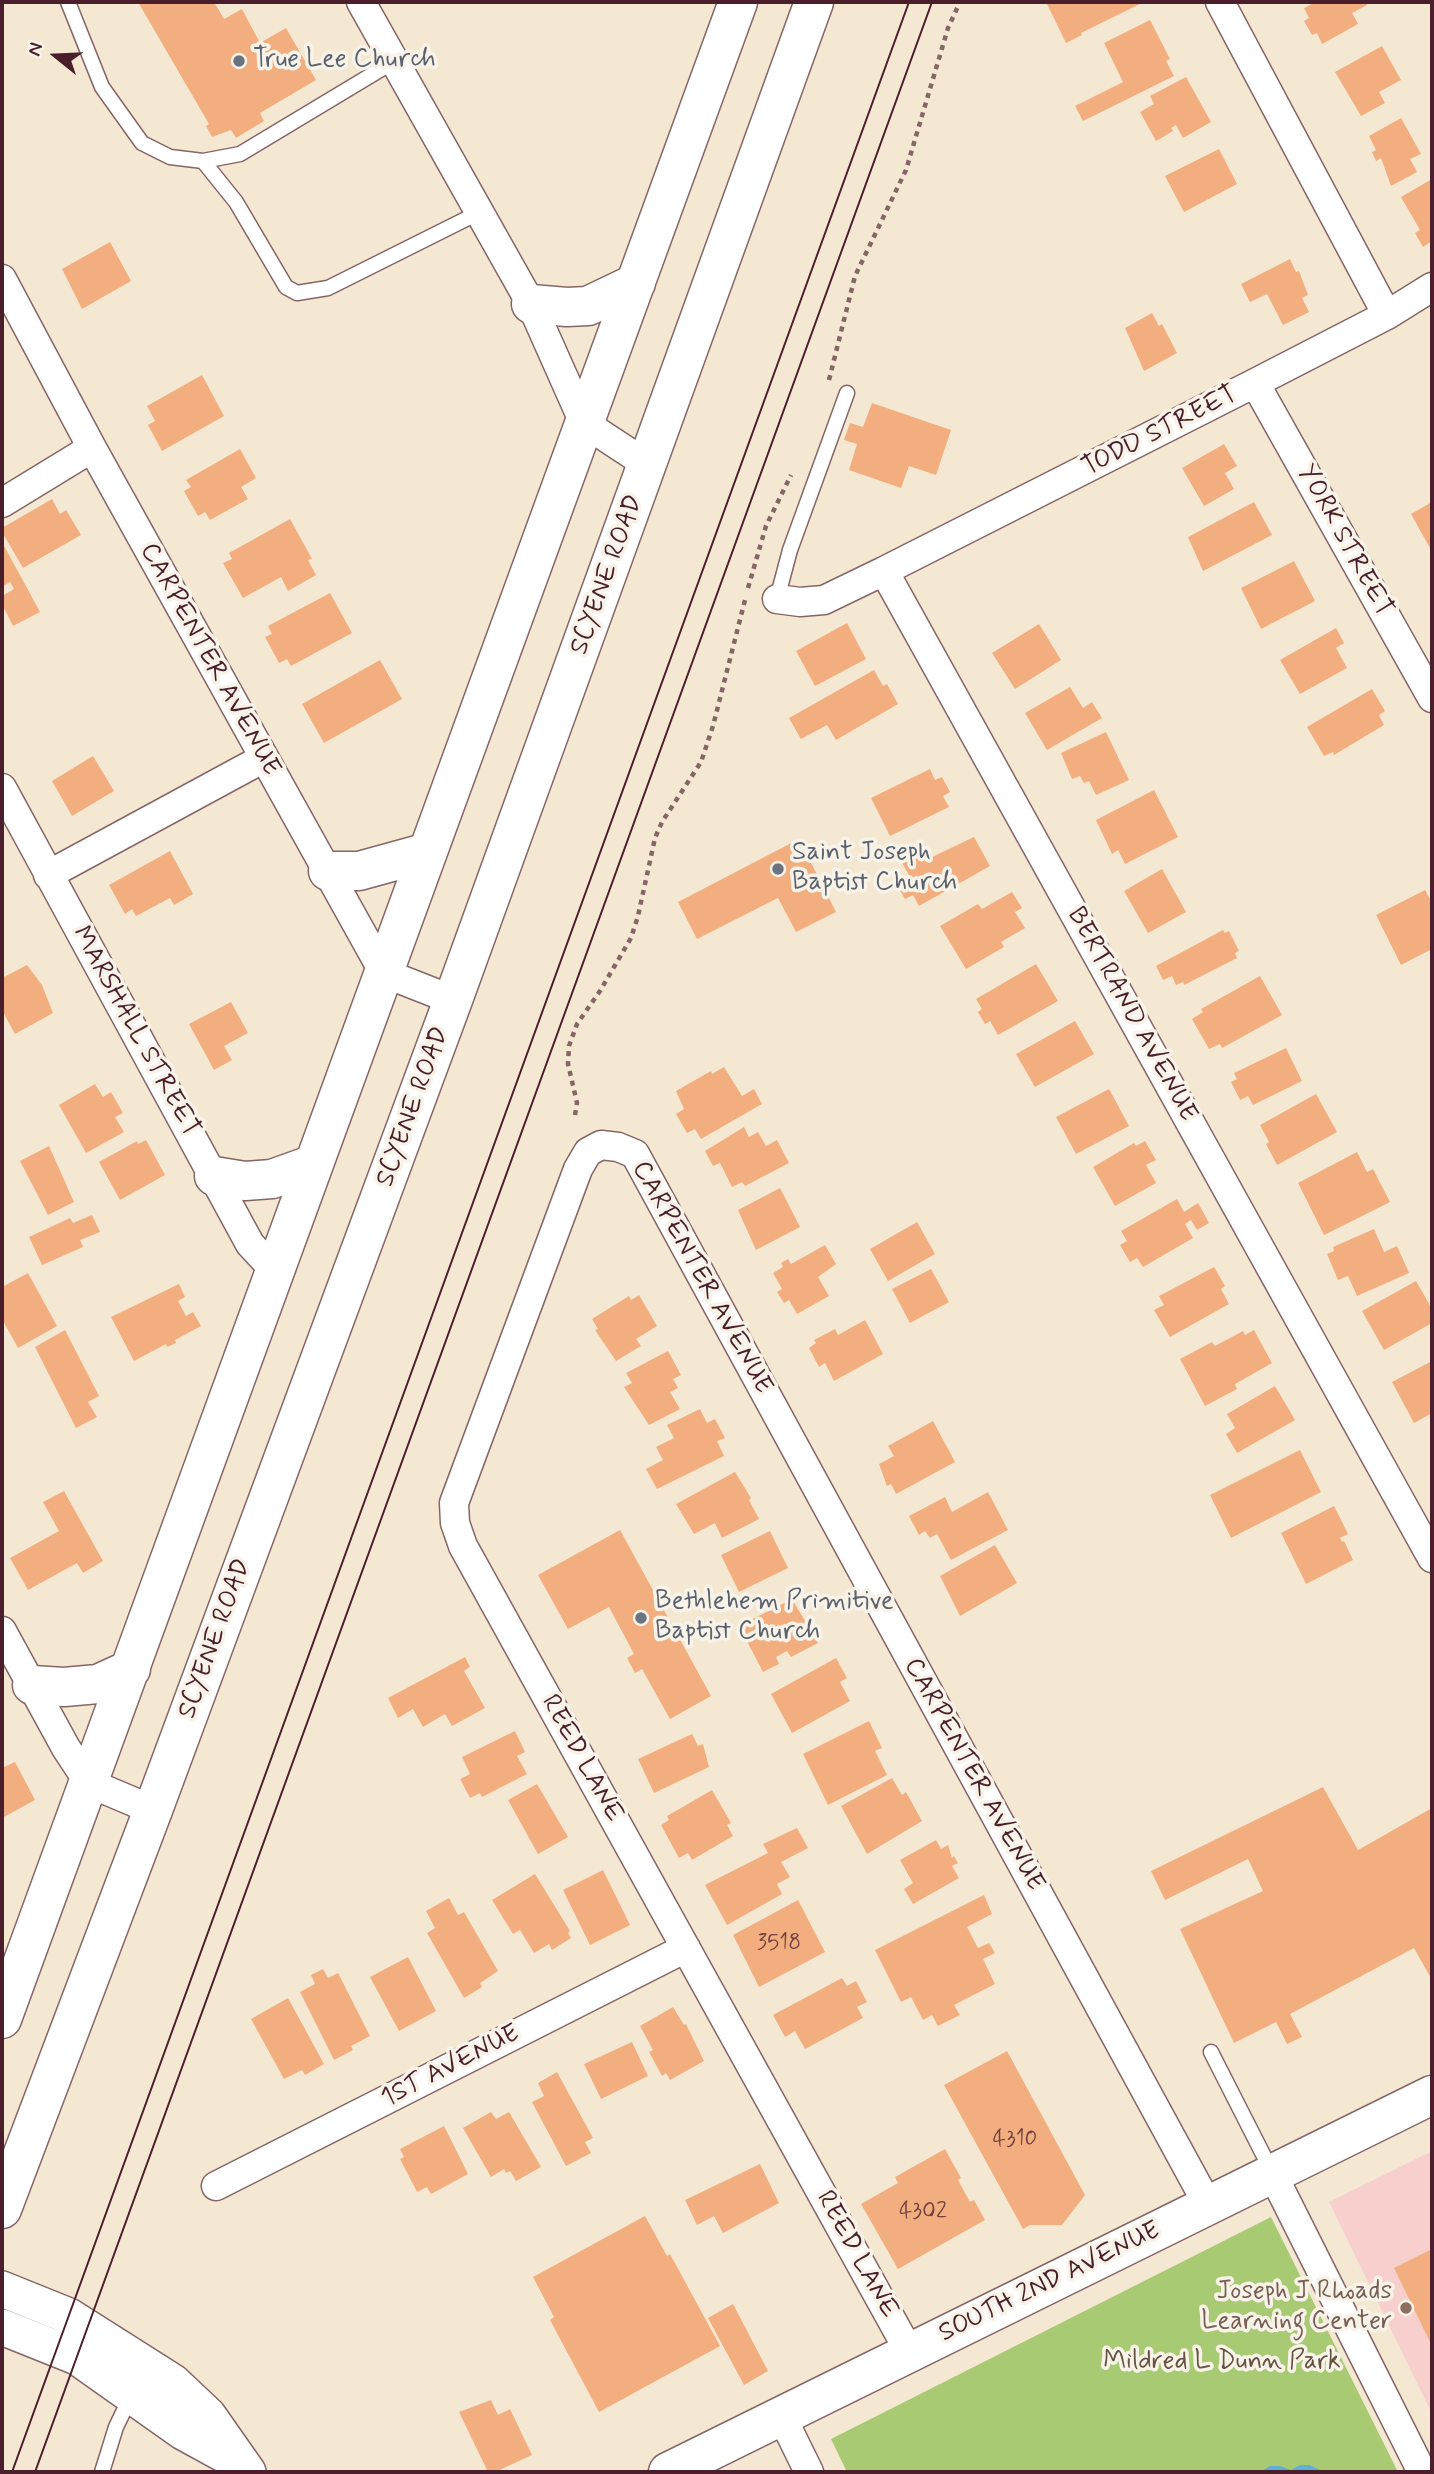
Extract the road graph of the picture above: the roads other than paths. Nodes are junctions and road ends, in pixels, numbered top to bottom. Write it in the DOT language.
graph roads {
  1 [pos="68,2"];
  2 [pos="361,2"];
  3 [pos="738,2"];
  4 [pos="814,2"];
  5 [pos="1220,2"];
  6 [pos="393,62"];
  7 [pos="203,162"];
  8 [pos="478,213"];
  9 [pos="2,279"];
  10 [pos="636,283"];
  11 [pos="1432,287"];
  12 [pos="531,304"];
  13 [pos="1387,315"];
  14 [pos="1255,383"];
  15 [pos="847,393"];
  16 [pos="584,423"];
  17 [pos="92,448"];
  18 [pos="648,465"];
  19 [pos="2,503"];
  20 [pos="884,571"];
  21 [pos="777,599"];
  22 [pos="1432,698"];
  23 [pos="264,758"];
  24 [pos="2,788"];
  25 [pos="428,852"];
  26 [pos="328,871"];
  27 [pos="48,875"];
  28 [pos="384,973"];
  29 [pos="453,1000"];
  30 [pos="601,1145"];
  31 [pos="314,1164"];
  32 [pos="214,1177"];
  33 [pos="275,1271"];
  34 [pos="1432,1558"];
  35 [pos="2,1631"];
  36 [pos="131,1669"];
  37 [pos="32,1685"];
  38 [pos="89,1783"];
  39 [pos="153,1810"];
  40 [pos="686,1948"];
  41 [pos="2,2019"];
  42 [pos="1210,2052"];
  43 [pos="1432,2095"];
  44 [pos="1272,2173"];
  45 [pos="216,2186"];
  46 [pos="1208,2205"];
  47 [pos="2,2209"];
  48 [pos="2,2289"];
  49 [pos="2,2328"];
  50 [pos="910,2353"];
  51 [pos="131,2396"];
  52 [pos="781,2416"];
  53 [pos="241,2470"];
  54 [pos="102,2472"];
  55 [pos="668,2472"];
  56 [pos="809,2472"];
  57 [pos="1422,2472"];
  1 -- 7 [label="lane"];
  2 -- 6 [label="street"];
  3 -- 10 [label="main road"];
  4 -- 18 [label="main road, SCYENE ROAD"];
  5 -- 13 [label="street"];
  6 -- 7 [label="lane"];
  6 -- 8 [label="street"];
  7 -- 8 [label="lane"];
  8 -- 12 [label="street"];
  9 -- 17 [label="street, CARPENTER AVENUE"];
  10 -- 12 [label="main road"];
  10 -- 16 [label="main road"];
  11 -- 13 [label="street, TODD STREET"];
  12 -- 16 [label="street"];
  13 -- 14 [label="street, TODD STREET"];
  14 -- 20 [label="street, TODD STREET"];
  14 -- 22 [label="street, YORK STREET"];
  15 -- 21 [label="lane"];
  16 -- 18 [label="street"];
  16 -- 25 [label="main road"];
  17 -- 19 [label="street"];
  17 -- 23 [label="street, CARPENTER AVENUE"];
  18 -- 29 [label="main road, SCYENE ROAD"];
  20 -- 21 [label="street"];
  20 -- 34 [label="street, BERTRAND AVENUE"];
  23 -- 26 [label="street, CARPENTER AVENUE"];
  23 -- 27 [label="street"];
  24 -- 27 [label="street, MARSHALL STREET"];
  25 -- 26 [label="main road"];
  25 -- 28 [label="main road"];
  26 -- 28 [label="street, CARPENTER AVENUE"];
  27 -- 32 [label="street, MARSHALL STREET"];
  28 -- 29 [label="street"];
  28 -- 31 [label="main road"];
  29 -- 39 [label="main road, SCYENE ROAD"];
  30 -- 40 [label="street, REED LANE"];
  30 -- 46 [label="street, CARPENTER AVENUE"];
  31 -- 32 [label="main road"];
  31 -- 33 [label="main road"];
  32 -- 33 [label="street, MARSHALL STREET"];
  33 -- 36 [label="main road"];
  35 -- 37 [label="street"];
  36 -- 37 [label="main road"];
  36 -- 38 [label="main road"];
  37 -- 38 [label="street"];
  38 -- 39 [label="street"];
  38 -- 41 [label="main road"];
  39 -- 47 [label="main road, SCYENE ROAD"];
  40 -- 45 [label="street, 1ST AVENUE"];
  40 -- 50 [label="street, REED LANE"];
  42 -- 44 [label="lane"];
  43 -- 44 [label="main road, SOUTH 2ND AVENUE"];
  44 -- 46 [label="main road, SOUTH 2ND AVENUE"];
  44 -- 57 [label="street"];
  46 -- 50 [label="main road, SOUTH 2ND AVENUE"];
  48 -- 53 [label="street"];
  49 -- 51 [label="street"];
  50 -- 52 [label="main road, SOUTH 2ND AVENUE"];
  51 -- 53 [label="street"];
  51 -- 54 [label="lane"];
  52 -- 55 [label="main road, SOUTH 2ND AVENUE"];
  52 -- 56 [label="street"];
}
